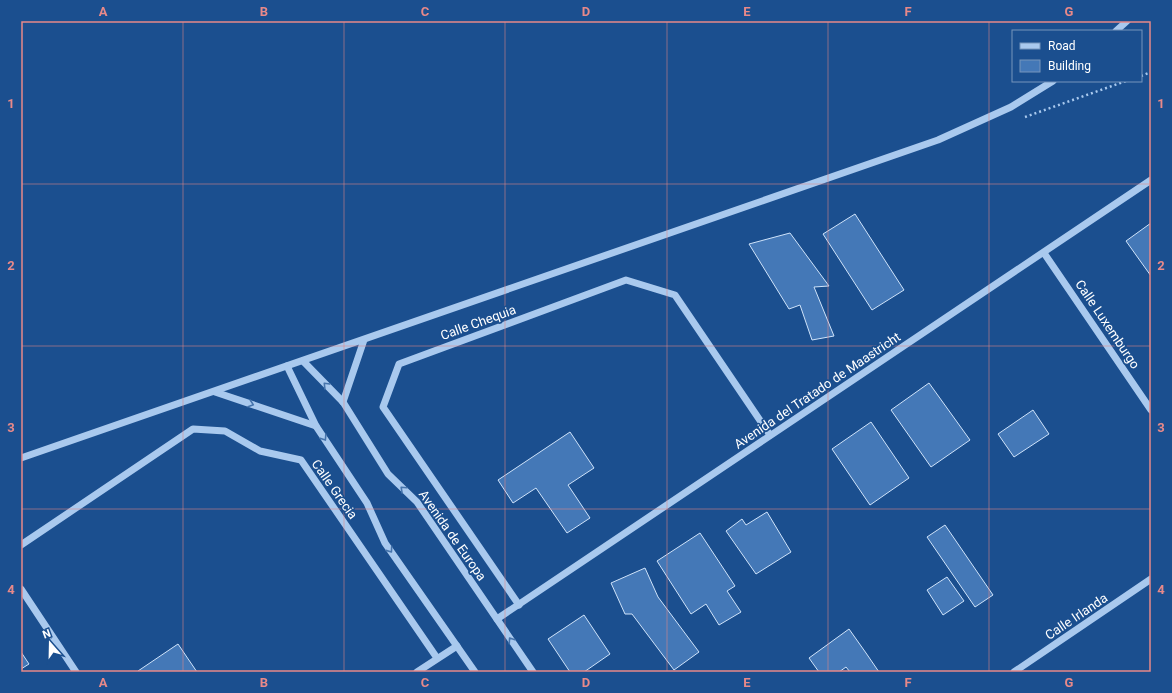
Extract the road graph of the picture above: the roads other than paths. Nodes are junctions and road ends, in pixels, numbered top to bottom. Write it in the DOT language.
graph roads {
  1 [pos="1127,21"];
  2 [pos="1117,30"];
  3 [pos="1051,82"];
  4 [pos="1151,180"];
  5 [pos="1044,253"];
  6 [pos="364,340"];
  7 [pos="303,361"];
  8 [pos="287,366"];
  9 [pos="214,392"];
  10 [pos="343,402"];
  11 [pos="1151,410"];
  12 [pos="316,426"];
  13 [pos="770,435"];
  14 [pos="21,458"];
  15 [pos="21,545"];
  16 [pos="1151,580"];
  17 [pos="21,589"];
  18 [pos="519,605"];
  19 [pos="497,619"];
  20 [pos="457,646"];
  21 [pos="437,658"];
  22 [pos="76,672"];
  23 [pos="417,672"];
  24 [pos="474,672"];
  25 [pos="533,672"];
  26 [pos="1014,672"];
  1 -- 2 [label="street"];
  3 -- 6 [label="street"];
  4 -- 5 [label="street, Avenida del Tratado de Maastricht"];
  5 -- 11 [label="street, Calle Luxemburgo"];
  5 -- 13 [label="street, Avenida del Tratado de Maastricht"];
  6 -- 7 [label="street"];
  6 -- 10 [label="street"];
  7 -- 8 [label="street"];
  10 -- 7 [label="street, Avenida de Europa, one-way"];
  8 -- 9 [label="street"];
  8 -- 12 [label="street"];
  9 -- 12 [label="street, one-way"];
  9 -- 14 [label="street"];
  19 -- 10 [label="street, Avenida de Europa, one-way"];
  12 -- 20 [label="street, one-way"];
  13 -- 18 [label="street, Avenida del Tratado de Maastricht"];
  13 -- 18 [label="street, Calle Chequia"];
  15 -- 21 [label="street, Calle Grecia"];
  16 -- 26 [label="street, Calle Irlanda"];
  17 -- 22 [label="street"];
  18 -- 19 [label="street, Avenida del Tratado de Maastricht"];
  25 -- 19 [label="street, Avenida de Europa, one-way"];
  20 -- 21 [label="street"];
  20 -- 24 [label="street"];
  21 -- 23 [label="street"];
}
